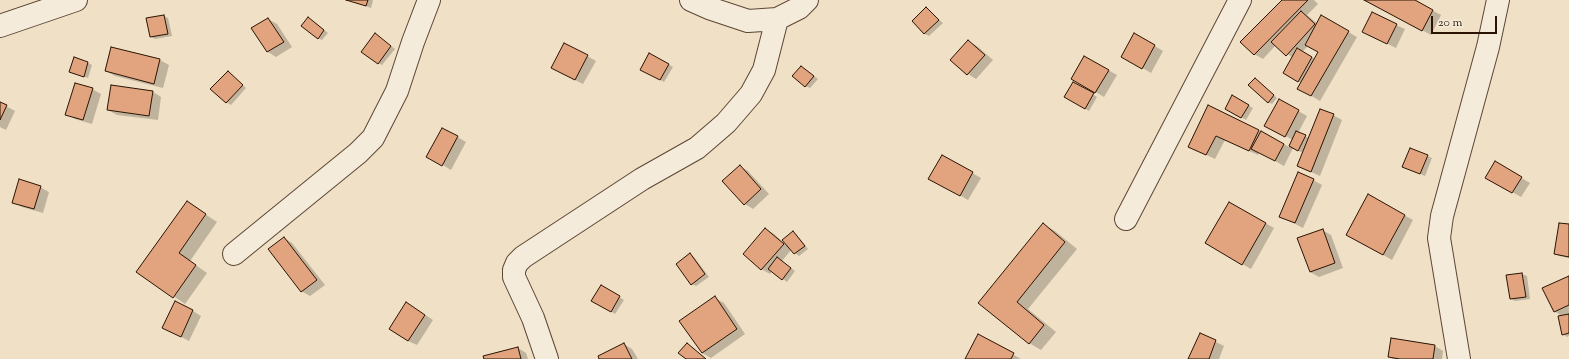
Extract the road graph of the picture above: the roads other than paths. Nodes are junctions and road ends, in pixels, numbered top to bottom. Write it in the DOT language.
graph roads {
  1 [pos="76,0"];
  2 [pos="429,0"];
  3 [pos="691,0"];
  4 [pos="807,0"];
  5 [pos="1240,0"];
  6 [pos="1498,0"];
  7 [pos="777,19"];
  8 [pos="0,26"];
  9 [pos="1126,219"];
  10 [pos="234,254"];
  11 [pos="547,359"];
  12 [pos="1460,359"];
  1 -- 8 [label="street"];
  2 -- 10 [label="street"];
  3 -- 7 [label="street"];
  4 -- 7 [label="street"];
  5 -- 9 [label="street"];
  6 -- 12 [label="street"];
  7 -- 11 [label="street"];
}
